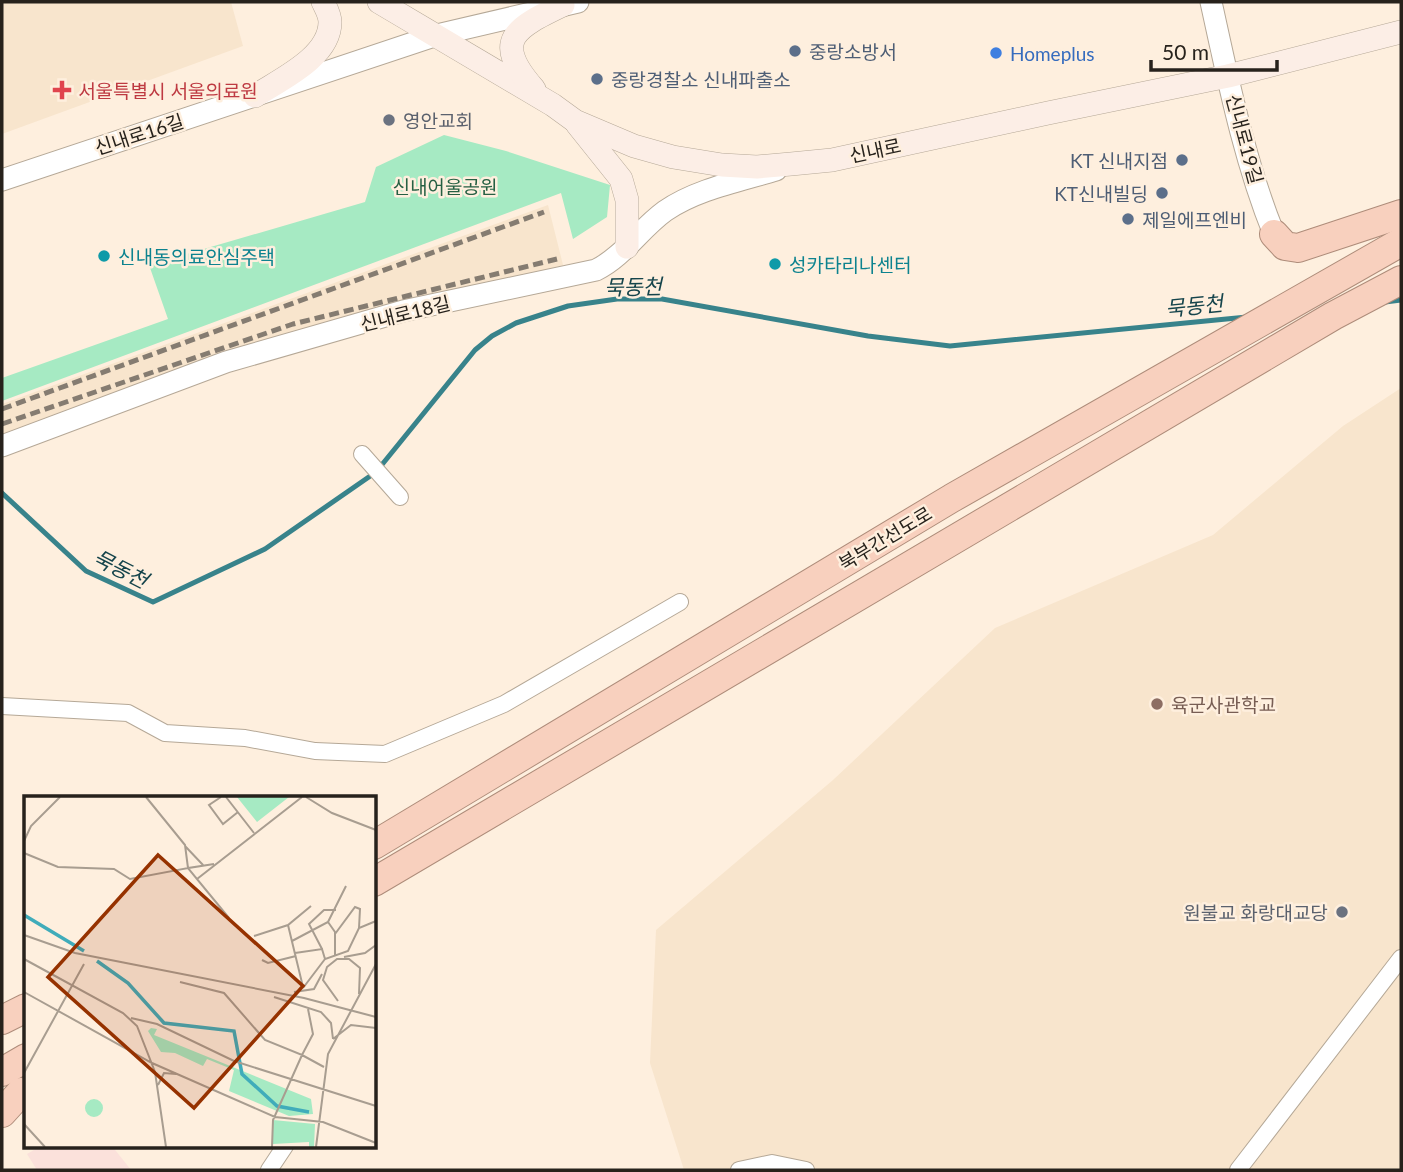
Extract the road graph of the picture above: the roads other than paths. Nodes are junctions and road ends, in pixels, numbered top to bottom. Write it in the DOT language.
graph roads {
  1 [pos="323,2"];
  2 [pos="379,2"];
  3 [pos="1211,2"];
  4 [pos="571,4"];
  5 [pos="1401,32"];
  6 [pos="437,36"];
  7 [pos="1228,76"];
  8 [pos="255,96"];
  9 [pos="543,99"];
  10 [pos="575,121"];
  11 [pos="795,164"];
  12 [pos="2,180"];
  13 [pos="1401,214"];
  14 [pos="1274,234"];
  15 [pos="1401,242"];
  16 [pos="627,247"];
  17 [pos="1401,280"];
  18 [pos="8,443"];
  19 [pos="362,454"];
  20 [pos="400,497"];
  21 [pos="680,602"];
  22 [pos="2,706"];
  23 [pos="376,844"];
  24 [pos="376,881"];
  25 [pos="1401,958"];
  26 [pos="24,1009"];
  27 [pos="2,1020"];
  28 [pos="24,1059"];
  29 [pos="2,1072"];
  30 [pos="17,1095"];
  31 [pos="2,1113"];
  32 [pos="284,1148"];
  33 [pos="269,1170"];
  34 [pos="739,1170"];
  35 [pos="806,1170"];
  36 [pos="1238,1170"];
  1 -- 8 [label="main road"];
  2 -- 6 [label="main road, 신내로"];
  3 -- 7 [label="street, 신내로19길"];
  4 -- 6 [label="street, 신내로16길"];
  4 -- 9 [label="main road"];
  5 -- 7 [label="main road, 신내로"];
  6 -- 8 [label="street, 신내로16길"];
  6 -- 9 [label="main road, 신내로"];
  7 -- 11 [label="main road, 신내로"];
  7 -- 14 [label="street, 신내로19길"];
  8 -- 12 [label="street, 신내로16길"];
  9 -- 10 [label="main road, 신내로"];
  10 -- 11 [label="main road, 신내로"];
  10 -- 16 [label="main road"];
  11 -- 16 [label="street, 신내로18길"];
  13 -- 14 [label="highway"];
  15 -- 23 [label="highway, 북부간선도로"];
  16 -- 18 [label="street, 신내로18길"];
  17 -- 24 [label="highway, 북부간선도로"];
  19 -- 20 [label="street"];
  21 -- 22 [label="street"];
  25 -- 36 [label="street"];
  26 -- 27 [label="highway"];
  28 -- 29 [label="highway"];
  30 -- 31 [label="highway"];
  32 -- 33 [label="street"];
  34 -- 35 [label="street"];
}
